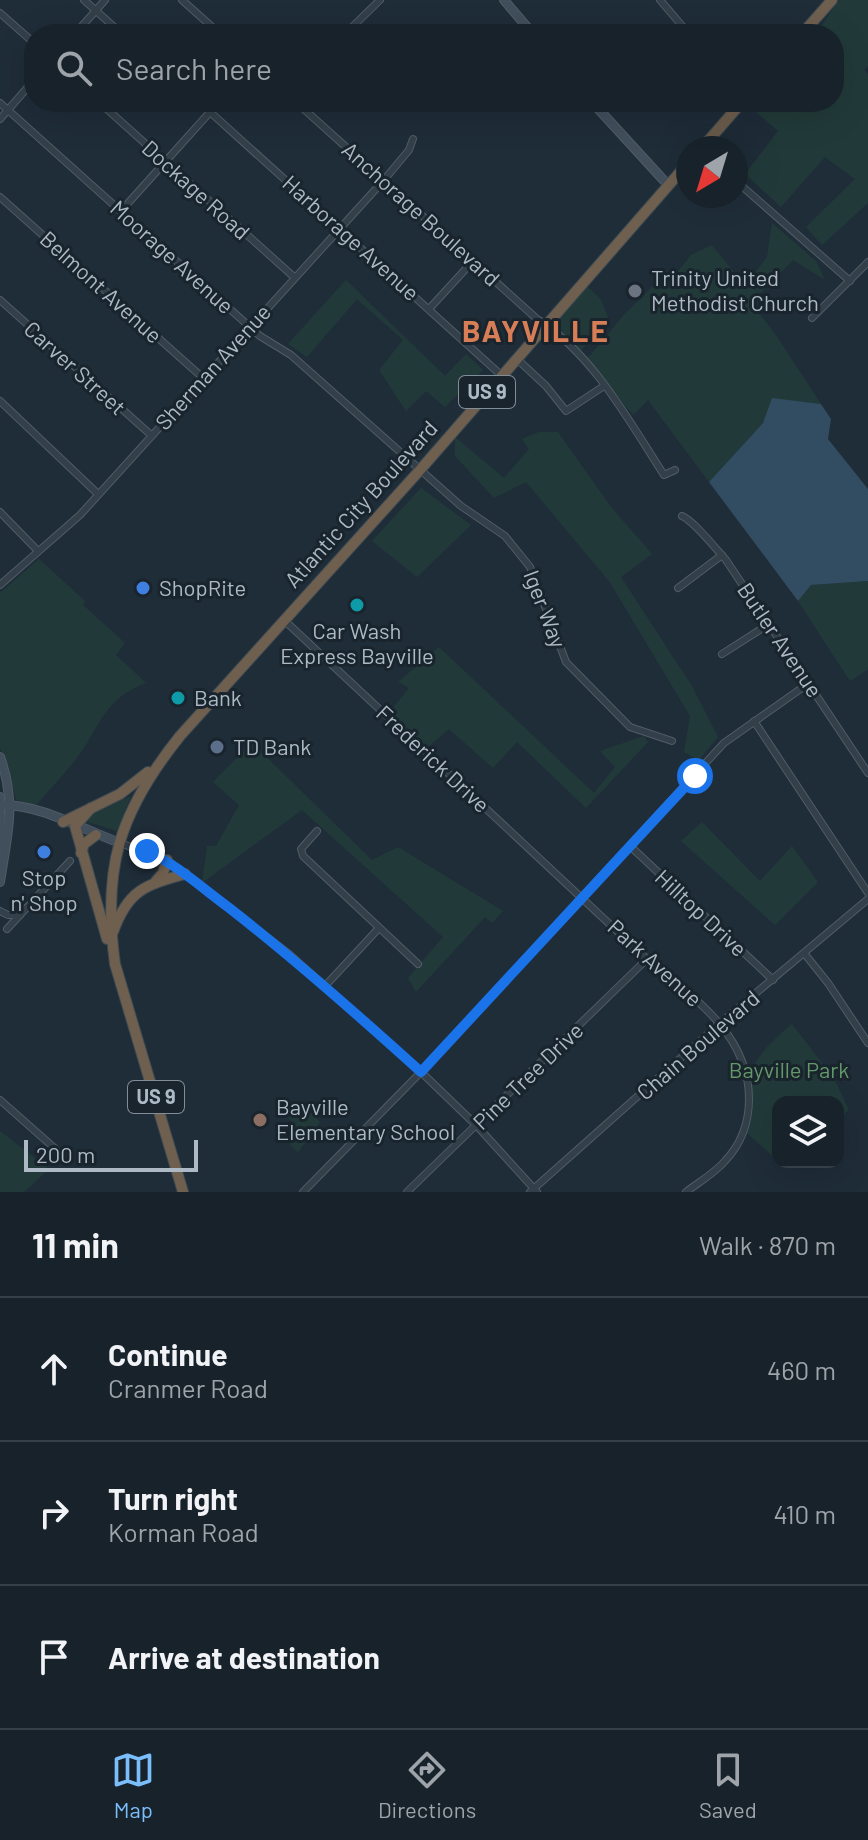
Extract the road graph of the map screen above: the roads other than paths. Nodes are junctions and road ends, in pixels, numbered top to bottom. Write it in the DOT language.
graph roads {
  1 [pos="84,0"];
  2 [pos="105,0"];
  3 [pos="182,0"];
  4 [pos="380,0"];
  5 [pos="504,0"];
  6 [pos="660,0"];
  7 [pos="832,0"];
  8 [pos="96,10"];
  9 [pos="0,13"];
  10 [pos="84,24"];
  11 [pos="111,24"];
  12 [pos="209,24"];
  13 [pos="352,24"];
  14 [pos="524,24"];
  15 [pos="680,24"];
  16 [pos="811,24"];
  17 [pos="24,34"];
  18 [pos="24,92"];
  19 [pos="0,103"];
  20 [pos="8,110"];
  21 [pos="110,112"];
  22 [pos="210,112"];
  23 [pos="307,112"];
  24 [pos="601,112"];
  25 [pos="733,112"];
  26 [pos="0,119"];
  27 [pos="712,136"];
  28 [pos="413,139"];
  29 [pos="166,162"];
  30 [pos="676,176"];
  31 [pos="384,180"];
  32 [pos="668,185"];
  33 [pos="748,192"];
  34 [pos="0,197"];
  35 [pos="121,211"];
  36 [pos="339,228"];
  37 [pos="473,261"];
  38 [pos="868,262"];
  39 [pos="294,277"];
  40 [pos="850,281"];
  41 [pos="0,300"];
  42 [pos="429,309"];
  43 [pos="812,318"];
  44 [pos="546,324"];
  45 [pos="250,328"];
  46 [pos="516,358"];
  47 [pos="501,375"];
  48 [pos="202,377"];
  49 [pos="604,386"];
  50 [pos="0,401"];
  51 [pos="151,435"];
  52 [pos="420,470"];
  53 [pos="675,470"];
  54 [pos="98,494"];
  55 [pos="0,512"];
  56 [pos="682,516"];
  57 [pos="38,551"];
  58 [pos="722,555"];
  59 [pos="0,585"];
  60 [pos="678,588"];
  61 [pos="285,621"];
  62 [pos="769,624"];
  63 [pos="722,654"];
  64 [pos="809,683"];
  65 [pos="754,721"];
  66 [pos="672,741"];
  67 [pos="0,757"];
  68 [pos="159,763"];
  69 [pos="868,773"];
  70 [pos="0,797"];
  71 [pos="0,804"];
  72 [pos="11,804"];
  73 [pos="91,808"];
  74 [pos="63,822"];
  75 [pos="75,826"];
  76 [pos="317,831"];
  77 [pos="96,835"];
  78 [pos="120,843"];
  79 [pos="630,846"];
  80 [pos="81,853"];
  81 [pos="167,860"];
  82 [pos="70,861"];
  83 [pos="1,870"];
  84 [pos="185,874"];
  85 [pos="0,882"];
  86 [pos="154,882"];
  87 [pos="868,896"];
  88 [pos="582,897"];
  89 [pos="0,911"];
  90 [pos="20,915"];
  91 [pos="379,928"];
  92 [pos="7,929"];
  93 [pos="112,937"];
  94 [pos="804,953"];
  95 [pos="647,959"];
  96 [pos="115,964"];
  97 [pos="418,964"];
  98 [pos="773,980"];
  99 [pos="326,985"];
  100 [pos="719,1024"];
  101 [pos="868,1043"];
  102 [pos="421,1072"];
  103 [pos="0,1100"];
  104 [pos="477,1126"];
  105 [pos="68,1160"];
  106 [pos="534,1191"];
  107 [pos="183,1192"];
  108 [pos="303,1192"];
  109 [pos="407,1192"];
  110 [pos="686,1192"];
  1 -- 8 [label="street"];
  2 -- 8 [label="street"];
  3 -- 12 [label="street"];
  4 -- 13 [label="street"];
  5 -- 14 [label="street"];
  6 -- 15 [label="street"];
  7 -- 16 [label="highway"];
  8 -- 10 [label="street"];
  8 -- 11 [label="street"];
  9 -- 17 [label="street"];
  18 -- 20 [label="street"];
  19 -- 20 [label="street, Moorage Avenue"];
  20 -- 26 [label="street"];
  20 -- 35 [label="street, Moorage Avenue"];
  21 -- 29 [label="street, Dockage Road"];
  22 -- 29 [label="street"];
  22 -- 36 [label="street, Harborage Avenue"];
  23 -- 31 [label="street, Anchorage Boulevard"];
  24 -- 32 [label="street"];
  25 -- 27 [label="highway"];
  28 -- 31 [label="street, Sherman Avenue"];
  29 -- 35 [label="street"];
  29 -- 39 [label="street, Dockage Road"];
  30 -- 32 [label="highway, Atlantic City Boulevard / US 9"];
  31 -- 36 [label="street, Sherman Avenue"];
  31 -- 37 [label="street, Anchorage Boulevard"];
  32 -- 44 [label="highway, Atlantic City Boulevard / US 9"];
  33 -- 40 [label="street"];
  34 -- 48 [label="street, Belmont Avenue"];
  35 -- 45 [label="street, Moorage Avenue"];
  36 -- 39 [label="street, Sherman Avenue"];
  36 -- 42 [label="street, Harborage Avenue"];
  37 -- 42 [label="street"];
  37 -- 44 [label="street, Anchorage Boulevard"];
  38 -- 40 [label="street"];
  39 -- 45 [label="street, Sherman Avenue"];
  40 -- 43 [label="street"];
  41 -- 51 [label="street, Carver Street"];
  42 -- 47 [label="street, Harborage Avenue"];
  44 -- 46 [label="highway, Atlantic City Boulevard / US 9"];
  44 -- 49 [label="street"];
  45 -- 48 [label="street, Sherman Avenue"];
  45 -- 52 [label="street, Moorage Avenue"];
  46 -- 47 [label="highway, Atlantic City Boulevard / US 9"];
  46 -- 49 [label="street"];
  47 -- 52 [label="highway, Atlantic City Boulevard / US 9"];
  48 -- 51 [label="street, Sherman Avenue"];
  49 -- 53 [label="street"];
  50 -- 54 [label="street"];
  51 -- 54 [label="street, Sherman Avenue"];
  52 -- 61 [label="highway, Atlantic City Boulevard / US 9"];
  52 -- 66 [label="street, Iger Way"];
  54 -- 57 [label="street, Sherman Avenue"];
  55 -- 57 [label="street"];
  56 -- 58 [label="street, Butler Avenue"];
  57 -- 59 [label="street, Sherman Avenue"];
  58 -- 60 [label="street"];
  58 -- 62 [label="street, Butler Avenue"];
  61 -- 68 [label="highway, Atlantic City Boulevard / US 9"];
  61 -- 88 [label="street, Frederick Drive"];
  62 -- 63 [label="street"];
  62 -- 64 [label="street, Butler Avenue"];
  64 -- 65 [label="street"];
  64 -- 69 [label="street, Butler Avenue"];
  65 -- 79 [label="street"];
  65 -- 87 [label="street"];
  67 -- 72 [label="street"];
  68 -- 73 [label="highway"];
  68 -- 78 [label="highway, US 9"];
  70 -- 71 [label="street"];
  71 -- 72 [label="street"];
  71 -- 83 [label="street"];
  72 -- 74 [label="street"];
  72 -- 83 [label="street"];
  73 -- 74 [label="highway"];
  73 -- 75 [label="highway"];
  74 -- 75 [label="street"];
  75 -- 77 [label="street"];
  75 -- 80 [label="highway"];
  76 -- 91 [label="street"];
  77 -- 78 [label="street"];
  77 -- 80 [label="highway"];
  78 -- 81 [label="street"];
  78 -- 93 [label="highway, US 9"];
  79 -- 88 [label="street"];
  79 -- 98 [label="street, Hilltop Drive"];
  80 -- 96 [label="highway"];
  81 -- 84 [label="street"];
  81 -- 86 [label="highway"];
  82 -- 90 [label="street"];
  83 -- 85 [label="street"];
  84 -- 86 [label="highway"];
  84 -- 99 [label="street"];
  86 -- 93 [label="highway"];
  87 -- 94 [label="street, Chain Boulevard"];
  88 -- 95 [label="street, Park Avenue"];
  88 -- 102 [label="street"];
  89 -- 90 [label="street"];
  90 -- 92 [label="street"];
  91 -- 97 [label="street"];
  91 -- 99 [label="street"];
  93 -- 96 [label="highway, US 9"];
  94 -- 98 [label="street, Chain Boulevard"];
  94 -- 101 [label="street"];
  95 -- 100 [label="street, Park Avenue"];
  95 -- 104 [label="street, Pine Tree Drive"];
  96 -- 107 [label="highway, US 9"];
  98 -- 100 [label="street, Chain Boulevard"];
  99 -- 102 [label="street"];
  100 -- 106 [label="street, Chain Boulevard"];
  100 -- 110 [label="street, Park Avenue"];
  102 -- 104 [label="street"];
  102 -- 108 [label="street"];
  103 -- 105 [label="street"];
  104 -- 106 [label="street"];
  104 -- 109 [label="street, Pine Tree Drive"];
}
